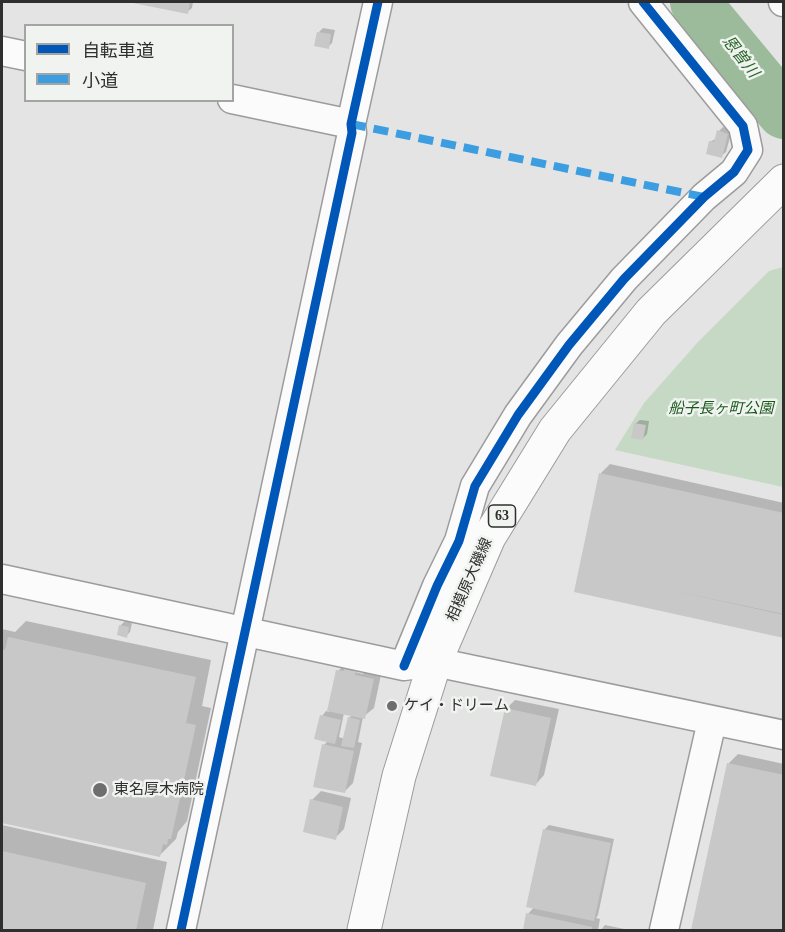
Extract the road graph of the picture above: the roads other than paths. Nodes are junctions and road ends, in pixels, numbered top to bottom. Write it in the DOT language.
graph roads {
  1 [pos="378,2"];
  2 [pos="643,2"];
  3 [pos="2,51"];
  4 [pos="24,56"];
  5 [pos="234,99"];
  6 [pos="351,124"];
  7 [pos="783,181"];
  8 [pos="2,579"];
  9 [pos="246,630"];
  10 [pos="419,664"];
  11 [pos="712,721"];
  12 [pos="783,735"];
  13 [pos="181,930"];
  14 [pos="364,930"];
  15 [pos="664,930"];
  1 -- 6 [label="street"];
  2 -- 10 [label="street"];
  3 -- 4 [label="street"];
  5 -- 6 [label="street"];
  6 -- 9 [label="street"];
  7 -- 10 [label="main road, 相模原大磯線 / 63"];
  8 -- 9 [label="street"];
  9 -- 10 [label="street"];
  9 -- 13 [label="street"];
  10 -- 11 [label="street"];
  10 -- 14 [label="main road, 相模原大磯線 / 63"];
  11 -- 12 [label="street"];
  11 -- 15 [label="street"];
}
